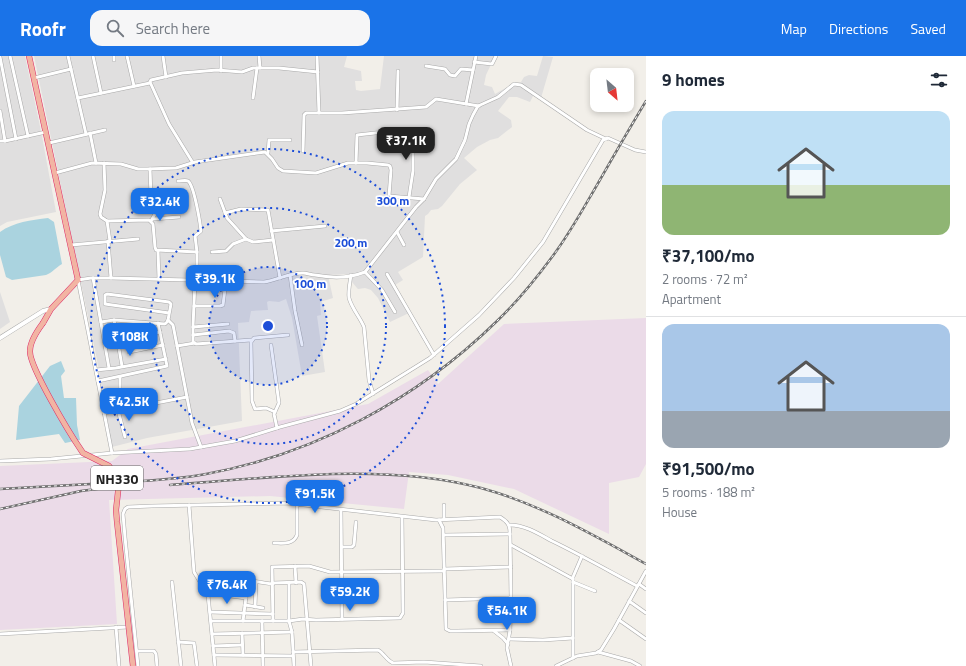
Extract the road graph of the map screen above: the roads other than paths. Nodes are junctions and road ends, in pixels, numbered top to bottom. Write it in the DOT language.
graph roads {
  1 [pos="10,56"];
  2 [pos="30,56"];
  3 [pos="68,56"];
  4 [pos="93,56"];
  5 [pos="127,56"];
  6 [pos="163,56"];
  7 [pos="221,56"];
  8 [pos="258,56"];
  9 [pos="317,56"];
  10 [pos="476,56"];
  11 [pos="496,56"];
  12 [pos="0,57"];
  13 [pos="474,62"];
  14 [pos="426,66"];
  15 [pos="259,68"];
  16 [pos="71,69"];
  17 [pos="473,70"];
  18 [pos="221,71"];
  19 [pos="398,71"];
  20 [pos="318,72"];
  21 [pos="166,77"];
  22 [pos="34,78"];
  23 [pos="150,83"];
  24 [pos="134,86"];
  25 [pos="101,93"];
  26 [pos="78,98"];
  27 [pos="253,98"];
  28 [pos="466,104"];
  29 [pos="479,106"];
  30 [pos="397,110"];
  31 [pos="0,111"];
  32 [pos="319,113"];
  33 [pos="104,130"];
  34 [pos="46,132"];
  35 [pos="384,132"];
  36 [pos="88,133"];
  37 [pos="28,136"];
  38 [pos="16,139"];
  39 [pos="606,139"];
  40 [pos="290,140"];
  41 [pos="0,141"];
  42 [pos="5,141"];
  43 [pos="384,141"];
  44 [pos="48,143"];
  45 [pos="303,151"];
  46 [pos="646,152"];
  47 [pos="268,153"];
  48 [pos="96,163"];
  49 [pos="104,163"];
  50 [pos="193,163"];
  51 [pos="356,163"];
  52 [pos="150,169"];
  53 [pos="55,173"];
  54 [pos="178,181"];
  55 [pos="409,197"];
  56 [pos="220,199"];
  57 [pos="424,199"];
  58 [pos="225,212"];
  59 [pos="179,217"];
  60 [pos="152,220"];
  61 [pos="107,221"];
  62 [pos="325,226"];
  63 [pos="271,231"];
  64 [pos="397,232"];
  65 [pos="138,238"];
  66 [pos="246,239"];
  67 [pos="273,240"];
  68 [pos="109,241"];
  69 [pos="70,245"];
  70 [pos="404,245"];
  71 [pos="158,251"];
  72 [pos="198,252"];
  73 [pos="212,252"];
  74 [pos="365,272"];
  75 [pos="387,274"];
  76 [pos="290,275"];
  77 [pos="351,275"];
  78 [pos="93,278"];
  79 [pos="111,278"];
  80 [pos="280,278"];
  81 [pos="78,280"];
  82 [pos="159,280"];
  83 [pos="196,281"];
  84 [pos="226,281"];
  85 [pos="194,306"];
  86 [pos="51,310"];
  87 [pos="395,312"];
  88 [pos="169,313"];
  89 [pos="114,320"];
  90 [pos="168,320"];
  91 [pos="101,322"];
  92 [pos="158,323"];
  93 [pos="228,324"];
  94 [pos="193,327"];
  95 [pos="160,332"];
  96 [pos="193,335"];
  97 [pos="288,335"];
  98 [pos="0,338"];
  99 [pos="117,340"];
  100 [pos="251,340"];
  101 [pos="234,341"];
  102 [pos="195,344"];
  103 [pos="163,345"];
  104 [pos="271,345"];
  105 [pos="302,345"];
  106 [pos="177,346"];
  107 [pos="129,352"];
  108 [pos="434,355"];
  109 [pos="166,359"];
  110 [pos="122,366"];
  111 [pos="108,368"];
  112 [pos="96,370"];
  113 [pos="120,377"];
  114 [pos="98,381"];
  115 [pos="373,394"];
  116 [pos="187,397"];
  117 [pos="119,410"];
  118 [pos="274,412"];
  119 [pos="104,413"];
  120 [pos="277,428"];
  121 [pos="125,437"];
  122 [pos="201,447"];
  123 [pos="112,453"];
  124 [pos="0,461"];
  125 [pos="189,505"];
  126 [pos="297,505"];
  127 [pos="444,505"];
  128 [pos="341,510"];
  129 [pos="402,517"];
  130 [pos="444,519"];
  131 [pos="439,520"];
  132 [pos="356,522"];
  133 [pos="510,525"];
  134 [pos="510,534"];
  135 [pos="444,535"];
  136 [pos="274,543"];
  137 [pos="511,545"];
  138 [pos="342,547"];
  139 [pos="582,556"];
  140 [pos="295,566"];
  141 [pos="511,567"];
  142 [pos="444,570"];
  143 [pos="646,571"];
  144 [pos="342,572"];
  145 [pos="402,572"];
  146 [pos="200,581"];
  147 [pos="248,581"];
  148 [pos="573,581"];
  149 [pos="172,582"];
  150 [pos="256,582"];
  151 [pos="296,582"];
  152 [pos="289,583"];
  153 [pos="273,584"];
  154 [pos="638,585"];
  155 [pos="646,589"];
  156 [pos="595,591"];
  157 [pos="207,593"];
  158 [pos="246,598"];
  159 [pos="511,598"];
  160 [pos="444,600"];
  161 [pos="629,602"];
  162 [pos="245,605"];
  163 [pos="255,607"];
  164 [pos="263,608"];
  165 [pos="210,612"];
  166 [pos="244,613"];
  167 [pos="646,613"];
  168 [pos="273,614"];
  169 [pos="307,619"];
  170 [pos="342,619"];
  171 [pos="619,620"];
  172 [pos="211,621"];
  173 [pos="243,621"];
  174 [pos="262,621"];
  175 [pos="273,621"];
  176 [pos="289,621"];
  177 [pos="134,626"];
  178 [pos="116,627"];
  179 [pos="510,630"];
  180 [pos="494,631"];
  181 [pos="292,632"];
  182 [pos="242,633"];
  183 [pos="263,633"];
  184 [pos="0,634"];
  185 [pos="212,634"];
  186 [pos="573,638"];
  187 [pos="509,639"];
  188 [pos="646,639"];
  189 [pos="178,642"];
  190 [pos="508,644"];
  191 [pos="242,645"];
  192 [pos="213,646"];
  193 [pos="137,651"];
  194 [pos="310,652"];
  195 [pos="598,652"];
  196 [pos="293,654"];
  197 [pos="214,655"];
  198 [pos="242,655"];
  199 [pos="263,656"];
  200 [pos="573,658"];
  201 [pos="388,661"];
  202 [pos="119,666"];
  203 [pos="133,666"];
  204 [pos="138,666"];
  205 [pos="157,666"];
  206 [pos="181,666"];
  207 [pos="197,666"];
  208 [pos="215,666"];
  209 [pos="262,666"];
  210 [pos="294,666"];
  211 [pos="311,666"];
  212 [pos="385,666"];
  213 [pos="481,666"];
  214 [pos="510,666"];
  215 [pos="556,666"];
  216 [pos="640,666"];
  1 -- 37 [label="street"];
  2 -- 22 [label="highway"];
  3 -- 16 [label="street"];
  4 -- 25 [label="street"];
  5 -- 24 [label="street"];
  6 -- 21 [label="street"];
  7 -- 18 [label="street"];
  8 -- 15 [label="street"];
  9 -- 20 [label="street"];
  10 -- 13 [label="street"];
  11 -- 13 [label="street"];
  12 -- 38 [label="street"];
  13 -- 17 [label="street"];
  14 -- 17 [label="street"];
  15 -- 18 [label="street"];
  15 -- 20 [label="street"];
  15 -- 27 [label="street"];
  16 -- 22 [label="street"];
  16 -- 26 [label="street"];
  17 -- 28 [label="street"];
  18 -- 21 [label="street"];
  19 -- 30 [label="street"];
  20 -- 32 [label="street"];
  21 -- 23 [label="street"];
  22 -- 34 [label="highway"];
  23 -- 24 [label="street"];
  23 -- 50 [label="street"];
  24 -- 25 [label="street"];
  25 -- 26 [label="street"];
  26 -- 36 [label="street"];
  28 -- 29 [label="street"];
  28 -- 30 [label="street"];
  29 -- 39 [label="street"];
  29 -- 57 [label="street"];
  30 -- 32 [label="street"];
  31 -- 42 [label="street"];
  32 -- 45 [label="street"];
  33 -- 36 [label="street"];
  34 -- 37 [label="street"];
  34 -- 44 [label="highway"];
  35 -- 51 [label="street"];
  36 -- 44 [label="street"];
  36 -- 48 [label="street"];
  37 -- 38 [label="street"];
  38 -- 42 [label="street"];
  39 -- 46 [label="street"];
  39 -- 108 [label="street"];
  40 -- 47 [label="street"];
  41 -- 42 [label="street"];
  43 -- 55 [label="street"];
  44 -- 53 [label="highway"];
  47 -- 50 [label="street"];
  47 -- 51 [label="street"];
  48 -- 49 [label="street"];
  48 -- 53 [label="street"];
  49 -- 52 [label="street"];
  49 -- 61 [label="street"];
  50 -- 52 [label="street"];
  51 -- 55 [label="street"];
  52 -- 60 [label="street"];
  53 -- 69 [label="highway"];
  54 -- 72 [label="street"];
  55 -- 57 [label="street"];
  56 -- 58 [label="street"];
  57 -- 64 [label="street"];
  58 -- 63 [label="street"];
  58 -- 66 [label="street"];
  59 -- 60 [label="street"];
  60 -- 61 [label="street"];
  60 -- 71 [label="street"];
  61 -- 68 [label="street"];
  62 -- 63 [label="street"];
  63 -- 67 [label="street"];
  64 -- 70 [label="street"];
  64 -- 74 [label="street"];
  65 -- 68 [label="street"];
  66 -- 67 [label="street"];
  66 -- 73 [label="street"];
  67 -- 80 [label="street"];
  68 -- 69 [label="street"];
  68 -- 79 [label="street"];
  69 -- 81 [label="highway"];
  71 -- 72 [label="street"];
  71 -- 82 [label="street"];
  72 -- 83 [label="street"];
  74 -- 77 [label="street"];
  74 -- 87 [label="street"];
  75 -- 108 [label="street"];
  76 -- 77 [label="street"];
  76 -- 80 [label="street"];
  76 -- 105 [label="street"];
  77 -- 115 [label="street"];
  78 -- 79 [label="street"];
  78 -- 81 [label="street"];
  78 -- 91 [label="street"];
  79 -- 82 [label="street"];
  80 -- 84 [label="street"];
  81 -- 86 [label="highway, NH330"];
  81 -- 112 [label="street"];
  82 -- 83 [label="street"];
  83 -- 84 [label="street"];
  83 -- 85 [label="street"];
  84 -- 85 [label="street"];
  85 -- 94 [label="street"];
  86 -- 98 [label="street"];
  86 -- 203 [label="highway, NH330, bridge"];
  88 -- 88 [label="street"];
  88 -- 90 [label="street"];
  89 -- 91 [label="street"];
  89 -- 92 [label="street"];
  89 -- 99 [label="street"];
  90 -- 92 [label="street"];
  90 -- 106 [label="street"];
  91 -- 111 [label="street"];
  92 -- 95 [label="street"];
  93 -- 94 [label="street"];
  94 -- 96 [label="street"];
  95 -- 99 [label="street"];
  95 -- 103 [label="street"];
  96 -- 101 [label="street"];
  96 -- 102 [label="street"];
  97 -- 100 [label="street"];
  99 -- 110 [label="street"];
  100 -- 101 [label="street"];
  100 -- 118 [label="street"];
  101 -- 102 [label="street"];
  102 -- 106 [label="street"];
  103 -- 107 [label="street"];
  103 -- 109 [label="street"];
  104 -- 118 [label="street"];
  106 -- 116 [label="street"];
  108 -- 115 [label="street"];
  109 -- 110 [label="street"];
  109 -- 113 [label="street"];
  110 -- 111 [label="street"];
  111 -- 112 [label="street"];
  112 -- 114 [label="street"];
  113 -- 114 [label="street"];
  113 -- 117 [label="street"];
  114 -- 119 [label="street"];
  115 -- 120 [label="street"];
  116 -- 117 [label="street"];
  116 -- 122 [label="street"];
  117 -- 119 [label="street"];
  117 -- 121 [label="street"];
  118 -- 120 [label="street"];
  119 -- 123 [label="street"];
  120 -- 122 [label="street"];
  122 -- 123 [label="street"];
  123 -- 124 [label="street"];
  125 -- 126 [label="street"];
  125 -- 146 [label="street"];
  125 -- 177 [label="street"];
  126 -- 128 [label="street"];
  126 -- 136 [label="street"];
  127 -- 130 [label="street"];
  128 -- 129 [label="street"];
  128 -- 138 [label="street"];
  129 -- 131 [label="street"];
  129 -- 145 [label="street"];
  130 -- 131 [label="street"];
  130 -- 133 [label="street"];
  131 -- 135 [label="street"];
  132 -- 138 [label="street"];
  133 -- 134 [label="street"];
  133 -- 139 [label="street"];
  134 -- 135 [label="street"];
  134 -- 137 [label="street"];
  135 -- 142 [label="street"];
  137 -- 141 [label="street"];
  137 -- 148 [label="street"];
  138 -- 144 [label="street"];
  139 -- 148 [label="street"];
  139 -- 154 [label="street"];
  140 -- 144 [label="street"];
  140 -- 151 [label="street"];
  140 -- 153 [label="street"];
  141 -- 142 [label="street"];
  141 -- 159 [label="street"];
  142 -- 145 [label="street"];
  142 -- 160 [label="street"];
  143 -- 154 [label="street"];
  144 -- 145 [label="street"];
  144 -- 170 [label="street"];
  145 -- 170 [label="street"];
  146 -- 147 [label="street"];
  146 -- 157 [label="street"];
  147 -- 150 [label="street"];
  147 -- 158 [label="street"];
  148 -- 156 [label="street"];
  148 -- 186 [label="street"];
  149 -- 189 [label="street"];
  150 -- 153 [label="street"];
  150 -- 163 [label="street"];
  151 -- 152 [label="street"];
  151 -- 169 [label="street"];
  152 -- 153 [label="street"];
  152 -- 176 [label="street"];
  153 -- 168 [label="street"];
  154 -- 155 [label="street"];
  154 -- 161 [label="street"];
  157 -- 158 [label="street"];
  157 -- 165 [label="street"];
  158 -- 162 [label="street"];
  159 -- 160 [label="street"];
  159 -- 179 [label="street"];
  160 -- 180 [label="street"];
  161 -- 167 [label="street"];
  161 -- 171 [label="street"];
  162 -- 163 [label="street"];
  162 -- 166 [label="street"];
  163 -- 164 [label="street"];
  165 -- 166 [label="street"];
  165 -- 172 [label="street"];
  166 -- 168 [label="street"];
  166 -- 173 [label="street"];
  168 -- 175 [label="street"];
  169 -- 170 [label="street"];
  169 -- 176 [label="street"];
  169 -- 194 [label="street"];
  171 -- 188 [label="street"];
  171 -- 195 [label="street"];
  172 -- 173 [label="street"];
  172 -- 185 [label="street"];
  173 -- 174 [label="street"];
  174 -- 175 [label="street"];
  174 -- 183 [label="street"];
  175 -- 176 [label="street"];
  176 -- 181 [label="street"];
  177 -- 178 [label="street"];
  177 -- 193 [label="street"];
  178 -- 184 [label="street"];
  178 -- 202 [label="street"];
  179 -- 180 [label="street"];
  179 -- 187 [label="street"];
  180 -- 190 [label="street"];
  181 -- 183 [label="street"];
  181 -- 196 [label="street"];
  182 -- 183 [label="street"];
  182 -- 185 [label="street"];
  182 -- 191 [label="street"];
  183 -- 199 [label="street"];
  185 -- 192 [label="street"];
  186 -- 187 [label="street"];
  186 -- 200 [label="street"];
  187 -- 190 [label="street"];
  189 -- 206 [label="street"];
  189 -- 207 [label="street"];
  190 -- 214 [label="street"];
  191 -- 192 [label="street"];
  191 -- 198 [label="street"];
  192 -- 197 [label="street"];
  193 -- 204 [label="street"];
  193 -- 205 [label="street"];
  194 -- 196 [label="street"];
  194 -- 201 [label="street"];
  194 -- 211 [label="street"];
  195 -- 200 [label="street"];
  195 -- 216 [label="street"];
  196 -- 199 [label="street"];
  196 -- 210 [label="street"];
  197 -- 198 [label="street"];
  197 -- 208 [label="street"];
  198 -- 199 [label="street"];
  199 -- 209 [label="street"];
  200 -- 215 [label="street"];
  201 -- 212 [label="street"];
  201 -- 213 [label="street"];
}
